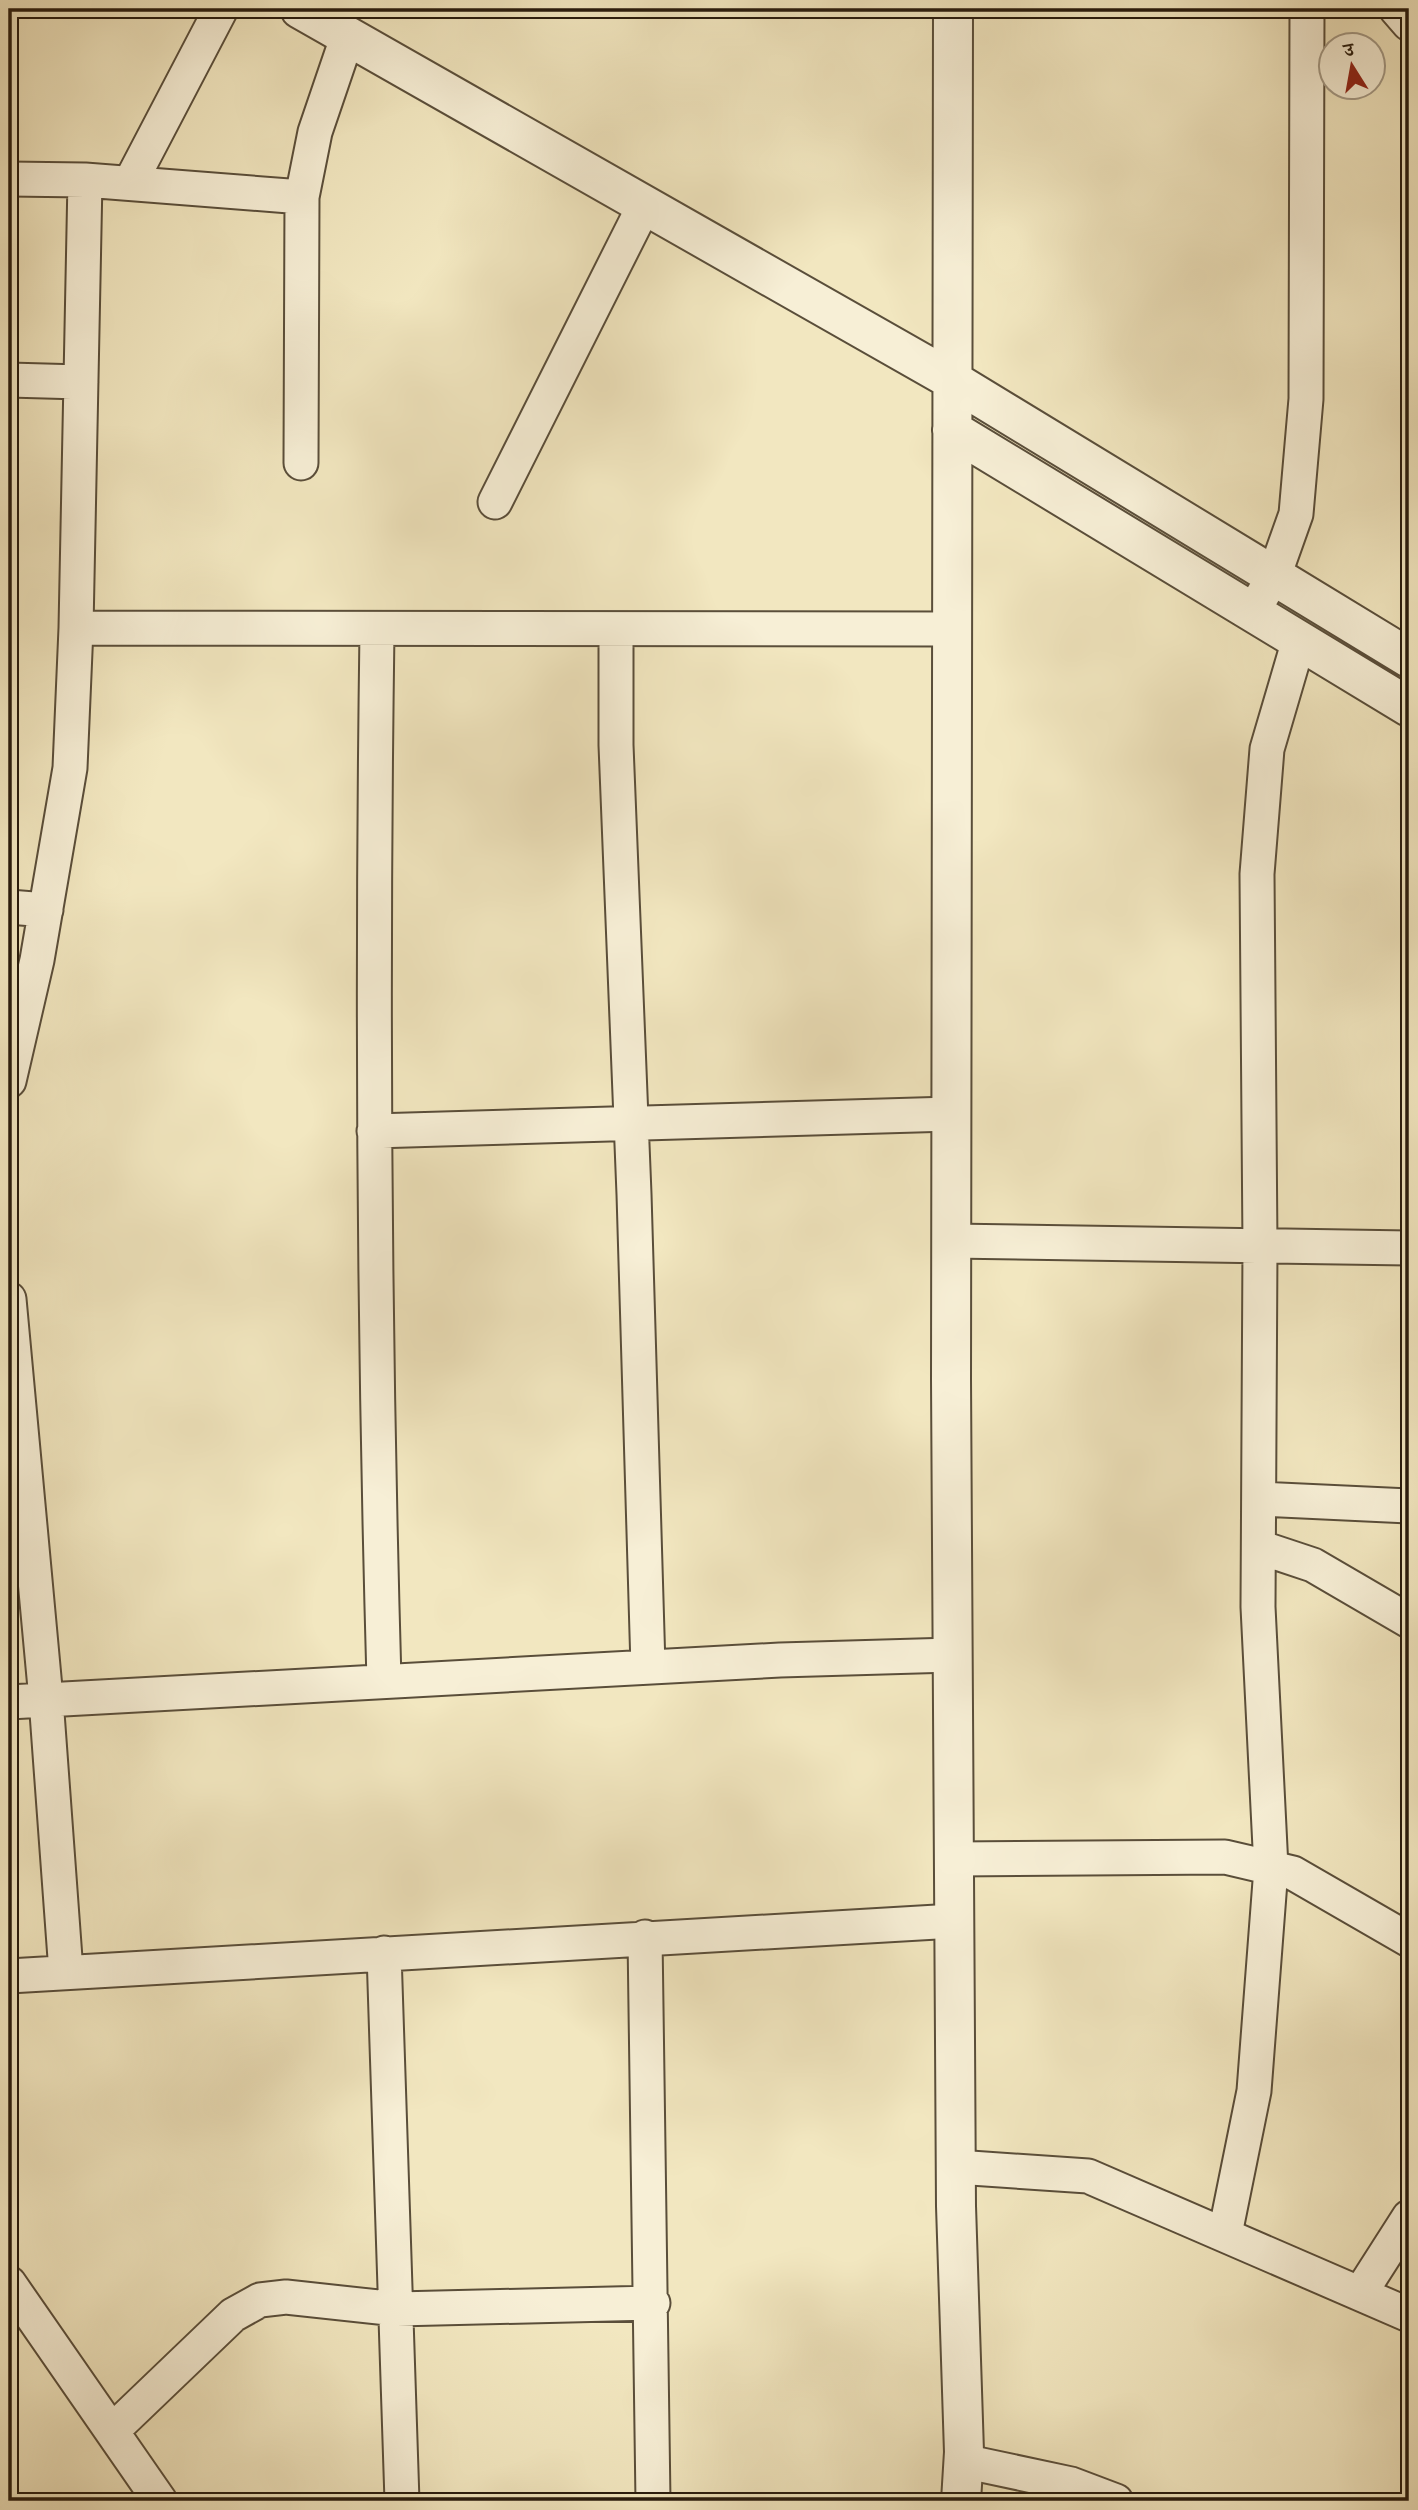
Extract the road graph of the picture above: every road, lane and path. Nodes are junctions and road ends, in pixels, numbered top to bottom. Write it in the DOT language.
graph roads {
  1 [pos="221,9"];
  2 [pos="300,9"];
  3 [pos="953,9"];
  4 [pos="1307,9"];
  5 [pos="1396,9"];
  6 [pos="1409,24"];
  7 [pos="347,38"];
  8 [pos="9,179"];
  9 [pos="85,180"];
  10 [pos="130,183"];
  11 [pos="302,197"];
  12 [pos="645,204"];
  13 [pos="9,380"];
  14 [pos="952,380"];
  15 [pos="81,382"];
  16 [pos="952,430"];
  17 [pos="301,463"];
  18 [pos="495,502"];
  19 [pos="1274,576"];
  20 [pos="1253,611"];
  21 [pos="76,628"];
  22 [pos="952,629"];
  23 [pos="377,630"];
  24 [pos="616,631"];
  25 [pos="1299,640"];
  26 [pos="1409,658"];
  27 [pos="1409,707"];
  28 [pos="9,907"];
  29 [pos="46,910"];
  30 [pos="9,1081"];
  31 [pos="951,1114"];
  32 [pos="631,1123"];
  33 [pos="374,1131"];
  34 [pos="951,1241"];
  35 [pos="1260,1245"];
  36 [pos="1409,1248"];
  37 [pos="9,1299"];
  38 [pos="14,1418"];
  39 [pos="1259,1499"];
  40 [pos="1409,1506"];
  41 [pos="1259,1547"];
  42 [pos="1409,1621"];
  43 [pos="952,1655"];
  44 [pos="648,1667"];
  45 [pos="384,1681"];
  46 [pos="46,1699"];
  47 [pos="9,1702"];
  48 [pos="954,1859"];
  49 [pos="1270,1868"];
  50 [pos="954,1921"];
  51 [pos="645,1937"];
  52 [pos="1409,1940"];
  53 [pos="384,1953"];
  54 [pos="66,1972"];
  55 [pos="9,1976"];
  56 [pos="956,2166"];
  57 [pos="1409,2217"];
  58 [pos="1224,2234"];
  59 [pos="9,2283"];
  60 [pos="1361,2292"];
  61 [pos="653,2303"];
  62 [pos="397,2309"];
  63 [pos="1409,2315"];
  64 [pos="112,2431"];
  65 [pos="963,2461"];
  66 [pos="160,2501"];
  67 [pos="402,2501"];
  68 [pos="653,2501"];
  69 [pos="961,2501"];
  70 [pos="1116,2501"];
  1 -- 10 [label="street"];
  2 -- 7 [label="street"];
  3 -- 14 [label="street"];
  4 -- 19 [label="street"];
  5 -- 6 [label="street"];
  7 -- 11 [label="street"];
  7 -- 12 [label="street"];
  8 -- 9 [label="street"];
  9 -- 10 [label="street"];
  9 -- 15 [label="street"];
  10 -- 11 [label="street"];
  11 -- 17 [label="street"];
  12 -- 14 [label="street"];
  12 -- 18 [label="street"];
  13 -- 15 [label="street"];
  14 -- 16 [label="street"];
  14 -- 19 [label="street"];
  15 -- 21 [label="street"];
  16 -- 20 [label="street"];
  16 -- 22 [label="street"];
  19 -- 20 [label="street"];
  19 -- 26 [label="street"];
  20 -- 25 [label="street"];
  21 -- 23 [label="street"];
  21 -- 29 [label="street"];
  22 -- 24 [label="street"];
  22 -- 31 [label="street"];
  23 -- 24 [label="street"];
  23 -- 33 [label="street"];
  24 -- 32 [label="street"];
  25 -- 27 [label="street"];
  25 -- 35 [label="street"];
  28 -- 29 [label="street"];
  29 -- 30 [label="street"];
  31 -- 32 [label="street"];
  31 -- 34 [label="street"];
  32 -- 33 [label="street"];
  32 -- 44 [label="street"];
  33 -- 45 [label="street"];
  34 -- 35 [label="street"];
  34 -- 43 [label="street"];
  35 -- 36 [label="street"];
  35 -- 39 [label="street"];
  37 -- 38 [label="street"];
  38 -- 46 [label="street"];
  39 -- 40 [label="street"];
  39 -- 41 [label="street"];
  41 -- 42 [label="street"];
  41 -- 49 [label="street"];
  43 -- 44 [label="street"];
  43 -- 48 [label="street"];
  44 -- 45 [label="street"];
  45 -- 46 [label="street"];
  46 -- 47 [label="street"];
  46 -- 54 [label="street"];
  48 -- 49 [label="street"];
  48 -- 50 [label="street"];
  49 -- 52 [label="street"];
  49 -- 58 [label="street"];
  50 -- 51 [label="street"];
  50 -- 56 [label="street"];
  51 -- 53 [label="street"];
  51 -- 61 [label="street"];
  53 -- 54 [label="street"];
  53 -- 62 [label="street"];
  54 -- 55 [label="street"];
  56 -- 58 [label="street"];
  56 -- 65 [label="street"];
  57 -- 60 [label="street"];
  58 -- 60 [label="street"];
  59 -- 64 [label="street"];
  60 -- 63 [label="street"];
  61 -- 62 [label="street"];
  61 -- 68 [label="street"];
  62 -- 64 [label="street"];
  62 -- 67 [label="street"];
  64 -- 66 [label="street"];
  65 -- 69 [label="street"];
  65 -- 70 [label="street"];
}
